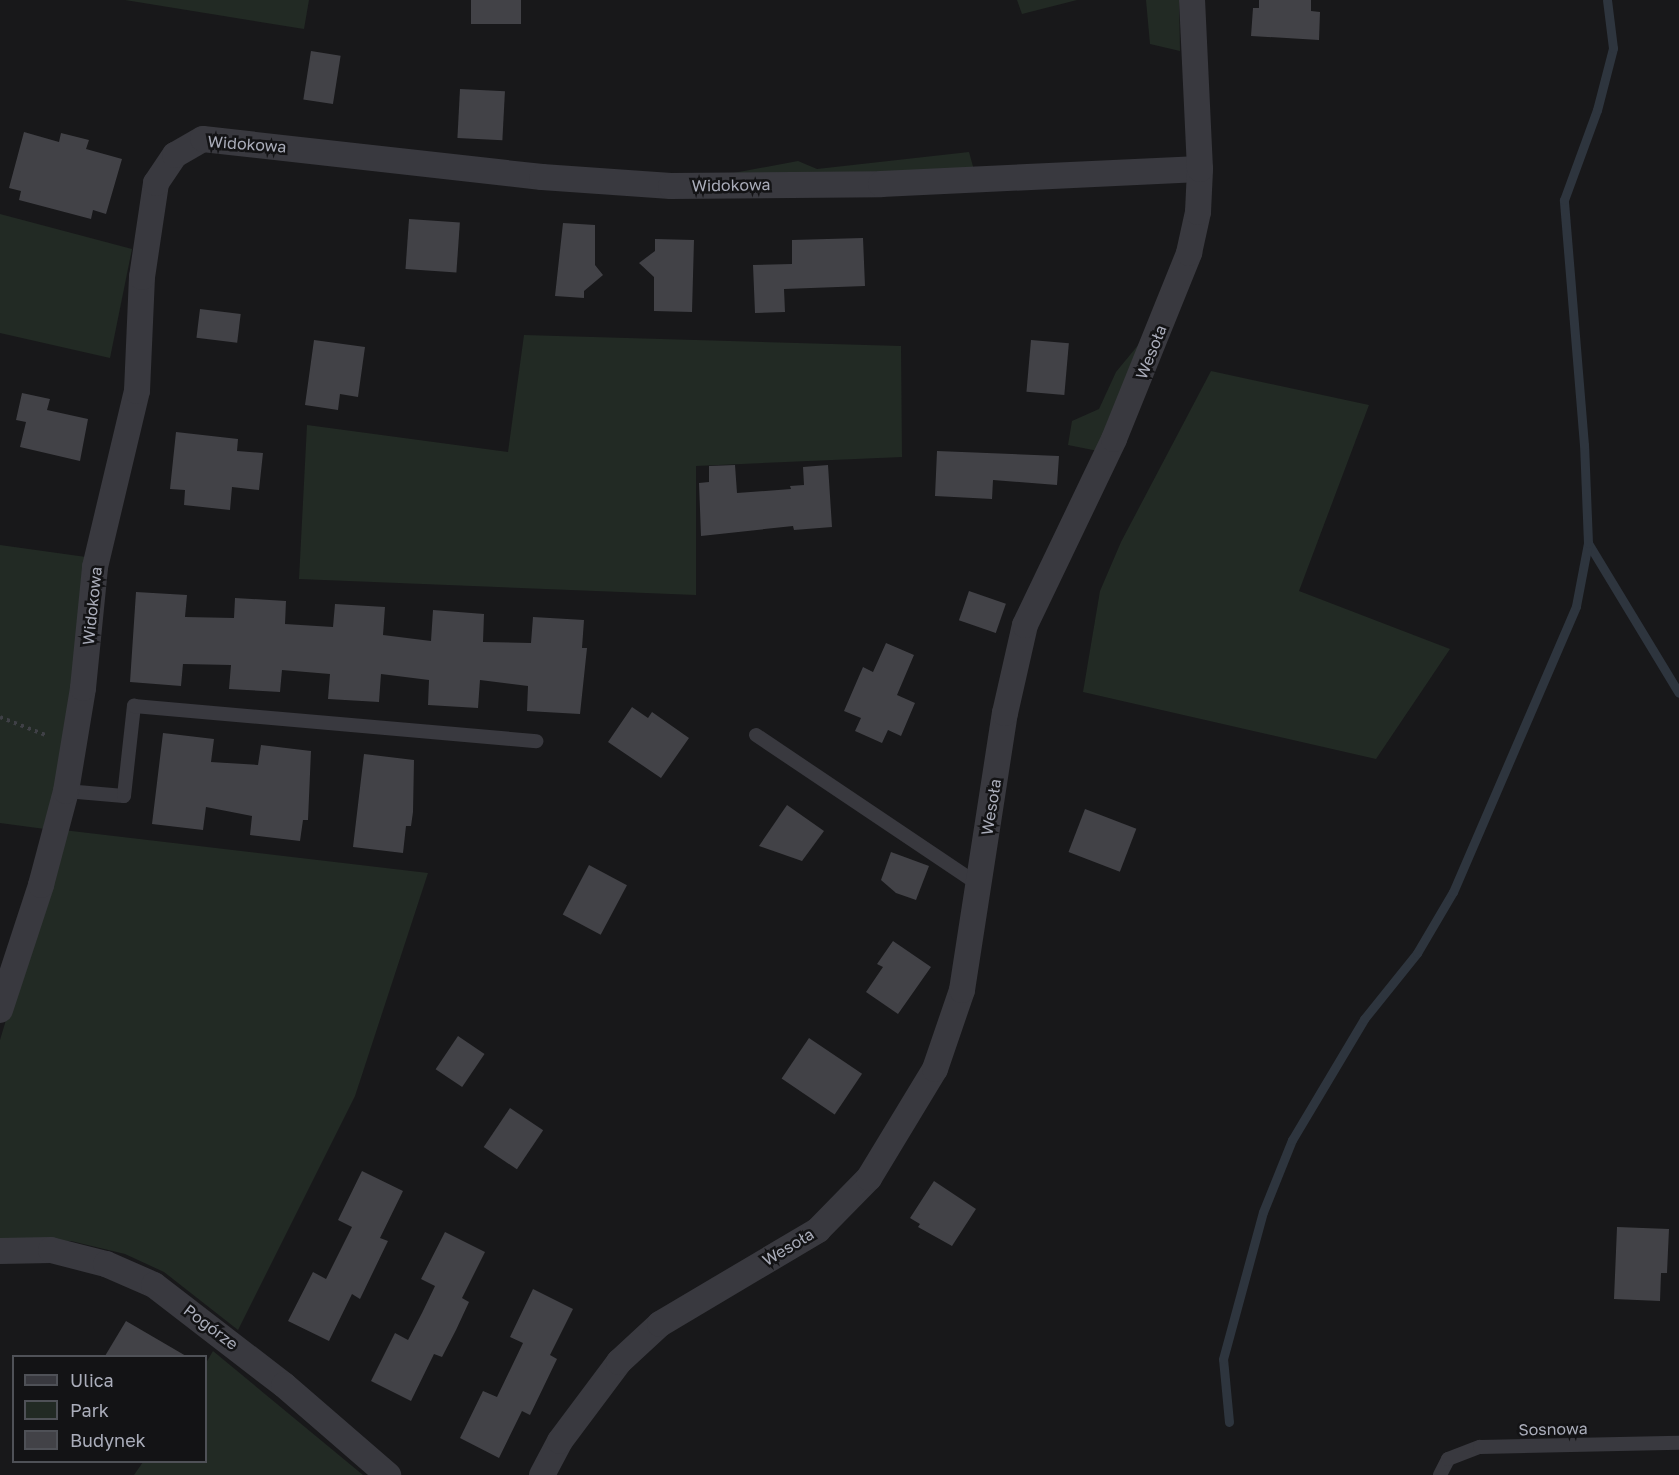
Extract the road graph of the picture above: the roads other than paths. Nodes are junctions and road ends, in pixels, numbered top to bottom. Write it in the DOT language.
graph roads {
  1 [pos="1192,0"];
  2 [pos="1200,169"];
  3 [pos="756,735"];
  4 [pos="536,741"];
  5 [pos="66,791"];
  6 [pos="979,885"];
  7 [pos="0,1010"];
  8 [pos="0,1251"];
  9 [pos="1679,1443"];
  10 [pos="388,1475"];
  11 [pos="542,1475"];
  12 [pos="1440,1475"];
  1 -- 2 [label="street, Wesoła"];
  2 -- 5 [label="street, Widokowa"];
  2 -- 6 [label="street, Wesoła"];
  3 -- 6 [label="lane"];
  4 -- 5 [label="lane"];
  5 -- 7 [label="street, Widokowa"];
  6 -- 11 [label="street, Wesoła"];
  8 -- 10 [label="street, Pogórze"];
  9 -- 12 [label="lane, Sosnowa"];
}
